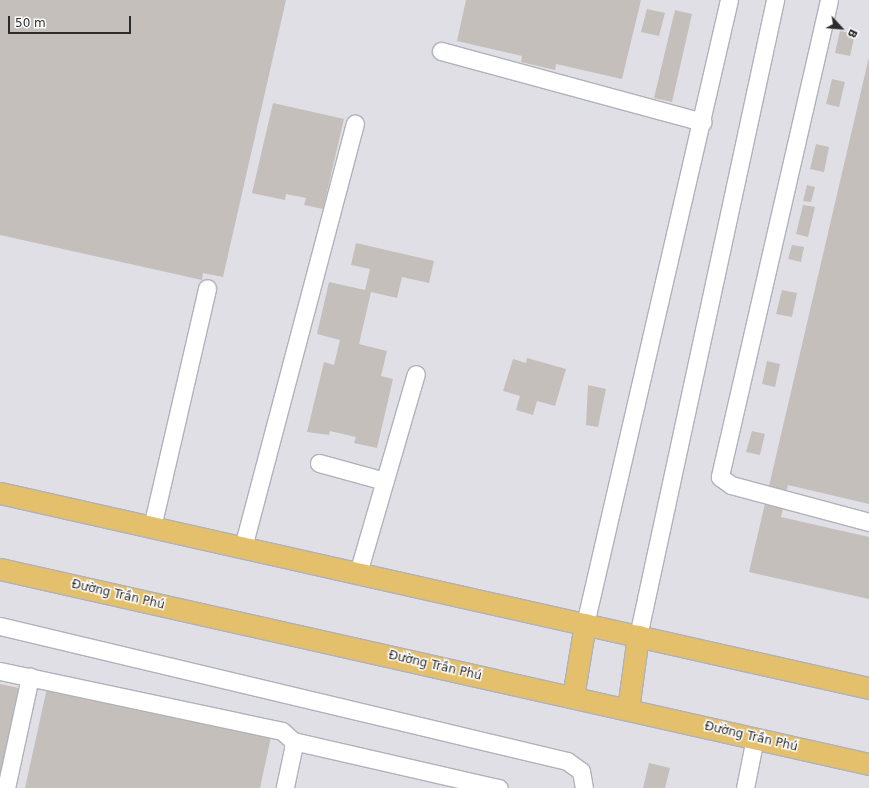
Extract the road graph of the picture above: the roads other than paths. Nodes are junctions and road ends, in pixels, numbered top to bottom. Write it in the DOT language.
graph roads {
  1 [pos="729,0"];
  2 [pos="776,0"];
  3 [pos="828,0"];
  4 [pos="442,51"];
  5 [pos="703,122"];
  6 [pos="355,124"];
  7 [pos="207,288"];
  8 [pos="416,374"];
  9 [pos="319,463"];
  10 [pos="386,481"];
  11 [pos="0,493"];
  12 [pos="869,522"];
  13 [pos="152,527"];
  14 [pos="243,547"];
  15 [pos="0,569"];
  16 [pos="358,573"];
  17 [pos="584,624"];
  18 [pos="0,626"];
  19 [pos="638,636"];
  20 [pos="0,671"];
  21 [pos="30,677"];
  22 [pos="869,688"];
  23 [pos="573,697"];
  24 [pos="628,709"];
  25 [pos="755,738"];
  26 [pos="293,741"];
  27 [pos="869,764"];
  28 [pos="6,788"];
  29 [pos="285,788"];
  30 [pos="499,788"];
  31 [pos="584,788"];
  32 [pos="745,788"];
  1 -- 5 [label="street"];
  2 -- 19 [label="street"];
  3 -- 12 [label="street"];
  4 -- 5 [label="street"];
  5 -- 17 [label="street"];
  6 -- 14 [label="street"];
  7 -- 13 [label="street"];
  8 -- 10 [label="street"];
  9 -- 10 [label="street"];
  10 -- 16 [label="street"];
  11 -- 13 [label="main road"];
  13 -- 14 [label="main road"];
  14 -- 16 [label="main road"];
  15 -- 23 [label="main road, Đường Trần Phú"];
  16 -- 17 [label="main road"];
  17 -- 19 [label="main road"];
  17 -- 23 [label="main road"];
  18 -- 31 [label="street"];
  19 -- 22 [label="main road"];
  19 -- 24 [label="main road"];
  20 -- 21 [label="street"];
  21 -- 26 [label="street"];
  21 -- 28 [label="street"];
  23 -- 24 [label="main road, Đường Trần Phú"];
  24 -- 25 [label="main road, Đường Trần Phú"];
  25 -- 27 [label="main road, Đường Trần Phú"];
  25 -- 32 [label="street"];
  26 -- 29 [label="street"];
  26 -- 30 [label="street"];
}
